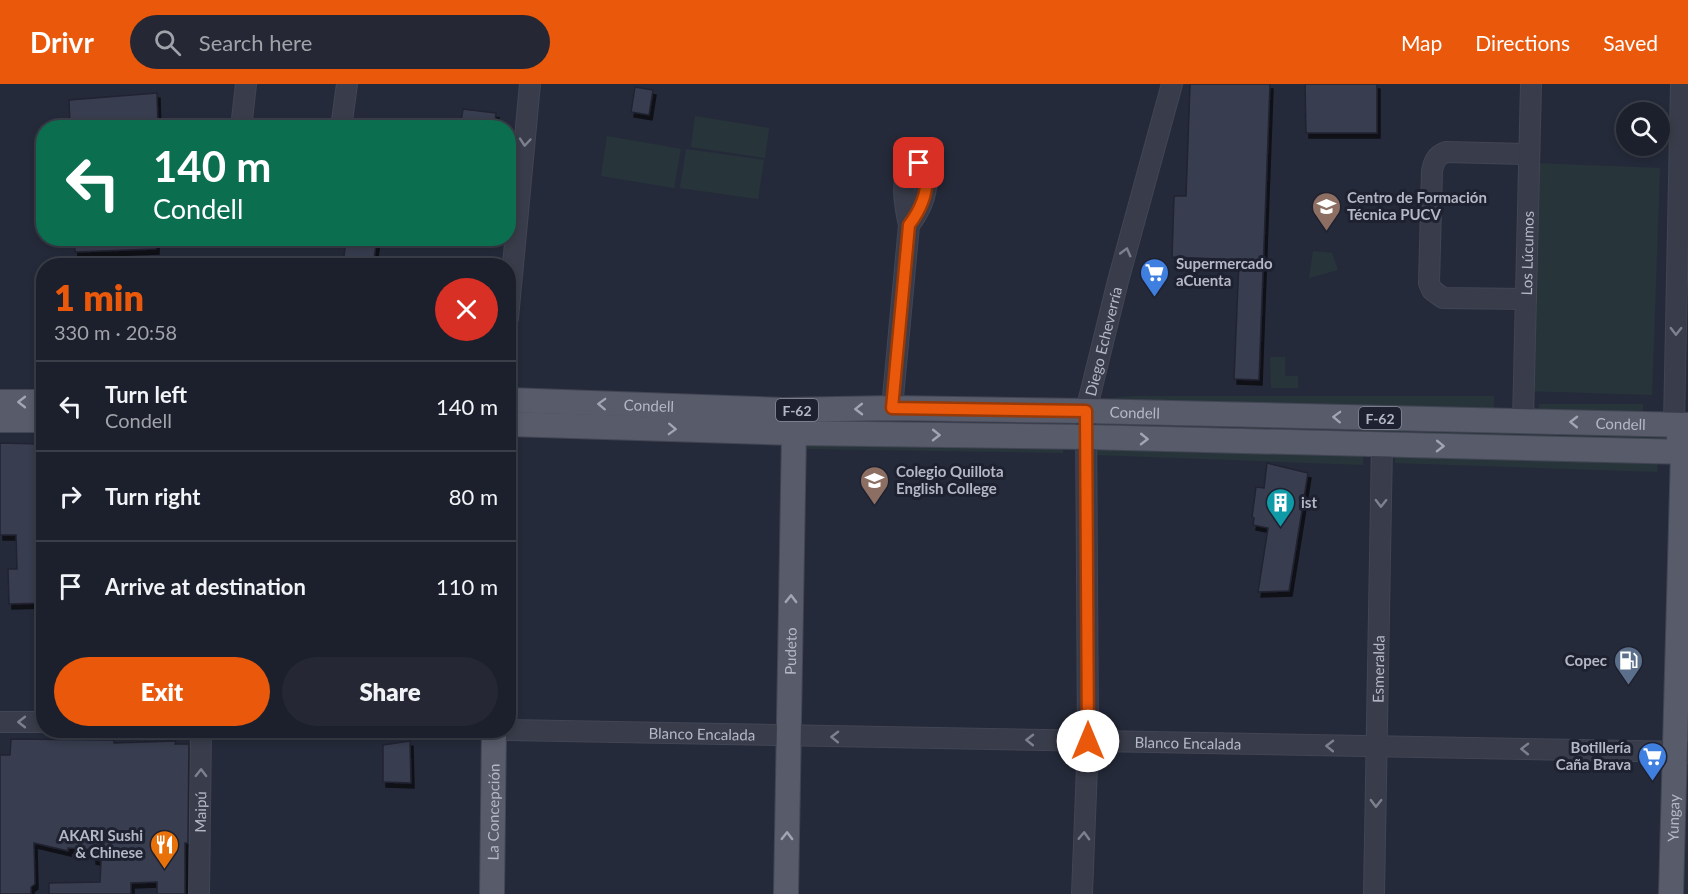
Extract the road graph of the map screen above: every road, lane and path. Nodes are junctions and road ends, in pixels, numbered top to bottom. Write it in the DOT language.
graph roads {
  1 [pos="246,84"];
  2 [pos="348,84"];
  3 [pos="530,84"];
  4 [pos="1172,84"];
  5 [pos="1531,84"];
  6 [pos="1681,84"];
  7 [pos="242,120"];
  8 [pos="343,120"];
  9 [pos="1529,154"];
  10 [pos="1684,165"];
  11 [pos="909,225"];
  12 [pos="516,233"];
  13 [pos="1682,292"];
  14 [pos="1526,299"];
  15 [pos="516,400"];
  16 [pos="0,402"];
  17 [pos="36,402"];
  18 [pos="892,408"];
  19 [pos="783,410"];
  20 [pos="1086,411"];
  21 [pos="0,420"];
  22 [pos="36,420"];
  23 [pos="1523,421"];
  24 [pos="516,424"];
  25 [pos="794,433"];
  26 [pos="1086,437"];
  27 [pos="1684,438"];
  28 [pos="1382,444"];
  29 [pos="1683,620"];
  30 [pos="0,722"];
  31 [pos="36,722"];
  32 [pos="516,730"];
  33 [pos="789,736"];
  34 [pos="201,738"];
  35 [pos="494,738"];
  36 [pos="1088,741"];
  37 [pos="1377,747"];
  38 [pos="1681,752"];
  39 [pos="199,894"];
  40 [pos="492,894"];
  41 [pos="786,894"];
  42 [pos="1082,894"];
  43 [pos="1374,894"];
  44 [pos="1671,894"];
  1 -- 7 [label="street"];
  2 -- 8 [label="street"];
  3 -- 12 [label="street, one-way"];
  20 -- 4 [label="street, Diego Echeverría, one-way"];
  5 -- 9 [label="street, Los Lúcumos"];
  6 -- 10 [label="street, Yungay"];
  9 -- 14 [label="street, Los Lúcumos"];
  9 -- 14 [label="street"];
  10 -- 13 [label="street, Yungay"];
  11 -- 18 [label="street"];
  13 -- 27 [label="street, Yungay, one-way"];
  14 -- 23 [label="street, Los Lúcumos"];
  19 -- 15 [label="main road, Condell / F-62, one-way"];
  17 -- 16 [label="main road, one-way"];
  18 -- 19 [label="main road, Condell / F-62, one-way"];
  18 -- 20 [label="main road, Condell / F-62"];
  19 -- 25 [label="main road, Pudeto"];
  23 -- 20 [label="main road, Condell / F-62, one-way"];
  20 -- 26 [label="street, Diego Echeverría"];
  21 -- 22 [label="main road"];
  27 -- 23 [label="main road, Condell / F-62, one-way"];
  24 -- 25 [label="main road, Condell / F-62, one-way"];
  25 -- 26 [label="main road, Condell / F-62, one-way"];
  33 -- 25 [label="main road, Pudeto, one-way"];
  26 -- 28 [label="main road, Condell / F-62, one-way"];
  26 -- 36 [label="street, Diego Echeverría"];
  28 -- 27 [label="main road, Condell / F-62, one-way"];
  27 -- 29 [label="main road, Yungay"];
  28 -- 37 [label="street, Esmeralda, one-way"];
  29 -- 38 [label="main road, Yungay"];
  31 -- 30 [label="street, one-way"];
  32 -- 33 [label="street, Blanco Encalada"];
  36 -- 33 [label="street, Blanco Encalada, one-way"];
  41 -- 33 [label="main road, Pudeto, one-way"];
  39 -- 34 [label="street, Maipú, one-way"];
  35 -- 40 [label="main road, La Concepción"];
  37 -- 36 [label="street, Blanco Encalada, one-way"];
  42 -- 36 [label="street, Diego Echeverría, one-way"];
  38 -- 37 [label="street, Blanco Encalada, one-way"];
  37 -- 43 [label="street, Esmeralda, one-way"];
  38 -- 44 [label="main road, Yungay"];
}
